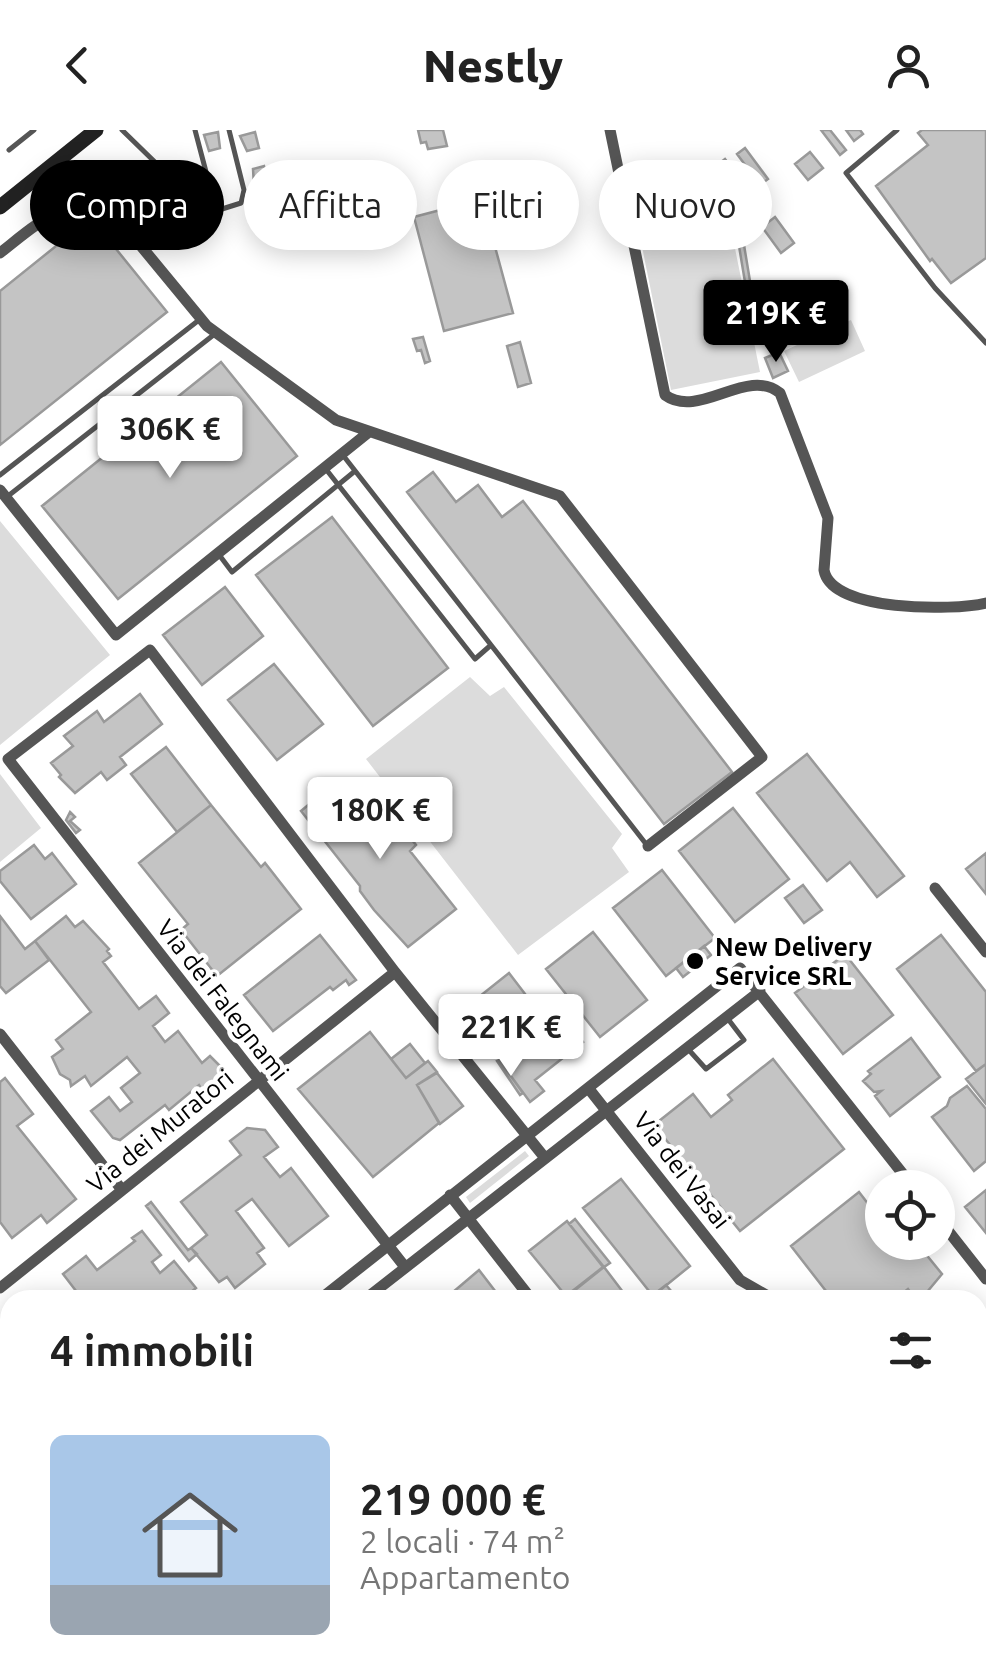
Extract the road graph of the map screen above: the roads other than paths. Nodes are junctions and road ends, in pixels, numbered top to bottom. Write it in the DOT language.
graph roads {
  1 [pos="34,130"];
  2 [pos="96,130"];
  3 [pos="122,130"];
  4 [pos="195,130"];
  5 [pos="229,130"];
  6 [pos="610,130"];
  7 [pos="897,130"];
  8 [pos="9,150"];
  9 [pos="153,160"];
  10 [pos="203,160"];
  11 [pos="0,207"];
  12 [pos="224,208"];
  13 [pos="0,253"];
  14 [pos="202,319"];
  15 [pos="217,332"];
  16 [pos="986,343"];
  17 [pos="368,432"];
  18 [pos="342,454"];
  19 [pos="325,468"];
  20 [pos="356,471"];
  21 [pos="0,475"];
  22 [pos="338,485"];
  23 [pos="3,494"];
  24 [pos="218,554"];
  25 [pos="986,603"];
  26 [pos="491,646"];
  27 [pos="648,846"];
  28 [pos="935,888"];
  29 [pos="986,952"];
  30 [pos="395,972"];
  31 [pos="760,991"];
  32 [pos="728,1019"];
  33 [pos="0,1034"];
  34 [pos="688,1049"];
  35 [pos="258,1082"];
  36 [pos="589,1088"];
  37 [pos="606,1110"];
  38 [pos="528,1135"];
  39 [pos="545,1158"];
  40 [pos="900,1170"];
  41 [pos="122,1190"];
  42 [pos="450,1196"];
  43 [pos="469,1218"];
  44 [pos="955,1240"];
  45 [pos="388,1245"];
  46 [pos="405,1267"];
  47 [pos="986,1279"];
  48 [pos="0,1288"];
  49 [pos="332,1290"];
  50 [pos="376,1290"];
  51 [pos="524,1290"];
  52 [pos="758,1290"];
  1 -- 8 [label="lane"];
  2 -- 11 [label="street"];
  3 -- 9 [label="lane"];
  4 -- 10 [label="lane"];
  5 -- 12 [label="lane"];
  6 -- 25 [label="street"];
  7 -- 16 [label="lane"];
  13 -- 14 [label="street"];
  14 -- 15 [label="street"];
  14 -- 21 [label="lane"];
  15 -- 17 [label="street"];
  15 -- 23 [label="lane"];
  17 -- 18 [label="street"];
  17 -- 27 [label="street"];
  18 -- 19 [label="street"];
  18 -- 20 [label="lane"];
  19 -- 22 [label="lane"];
  19 -- 24 [label="street"];
  20 -- 22 [label="lane"];
  20 -- 26 [label="lane"];
  22 -- 24 [label="lane"];
  22 -- 26 [label="lane"];
  23 -- 24 [label="street"];
  26 -- 27 [label="lane"];
  28 -- 29 [label="street"];
  30 -- 35 [label="street, Via dei Muratori"];
  30 -- 35 [label="street, Via dei Falegnami"];
  30 -- 38 [label="street"];
  31 -- 32 [label="street"];
  31 -- 36 [label="street"];
  31 -- 40 [label="street"];
  32 -- 34 [label="street"];
  32 -- 34 [label="lane"];
  33 -- 41 [label="street"];
  34 -- 37 [label="street"];
  35 -- 41 [label="street, Via dei Muratori"];
  35 -- 45 [label="street, Via dei Falegnami"];
  36 -- 37 [label="street, Via dei Vasai"];
  36 -- 38 [label="street"];
  37 -- 39 [label="street"];
  37 -- 52 [label="street, Via dei Vasai"];
  38 -- 39 [label="street"];
  38 -- 42 [label="street"];
  39 -- 43 [label="street"];
  41 -- 48 [label="street, Via dei Muratori"];
  42 -- 43 [label="street"];
  42 -- 45 [label="street"];
  43 -- 46 [label="street"];
  43 -- 51 [label="street"];
  44 -- 47 [label="street"];
  45 -- 46 [label="street, Via dei Falegnami"];
  45 -- 49 [label="street"];
  46 -- 50 [label="street"];
}
